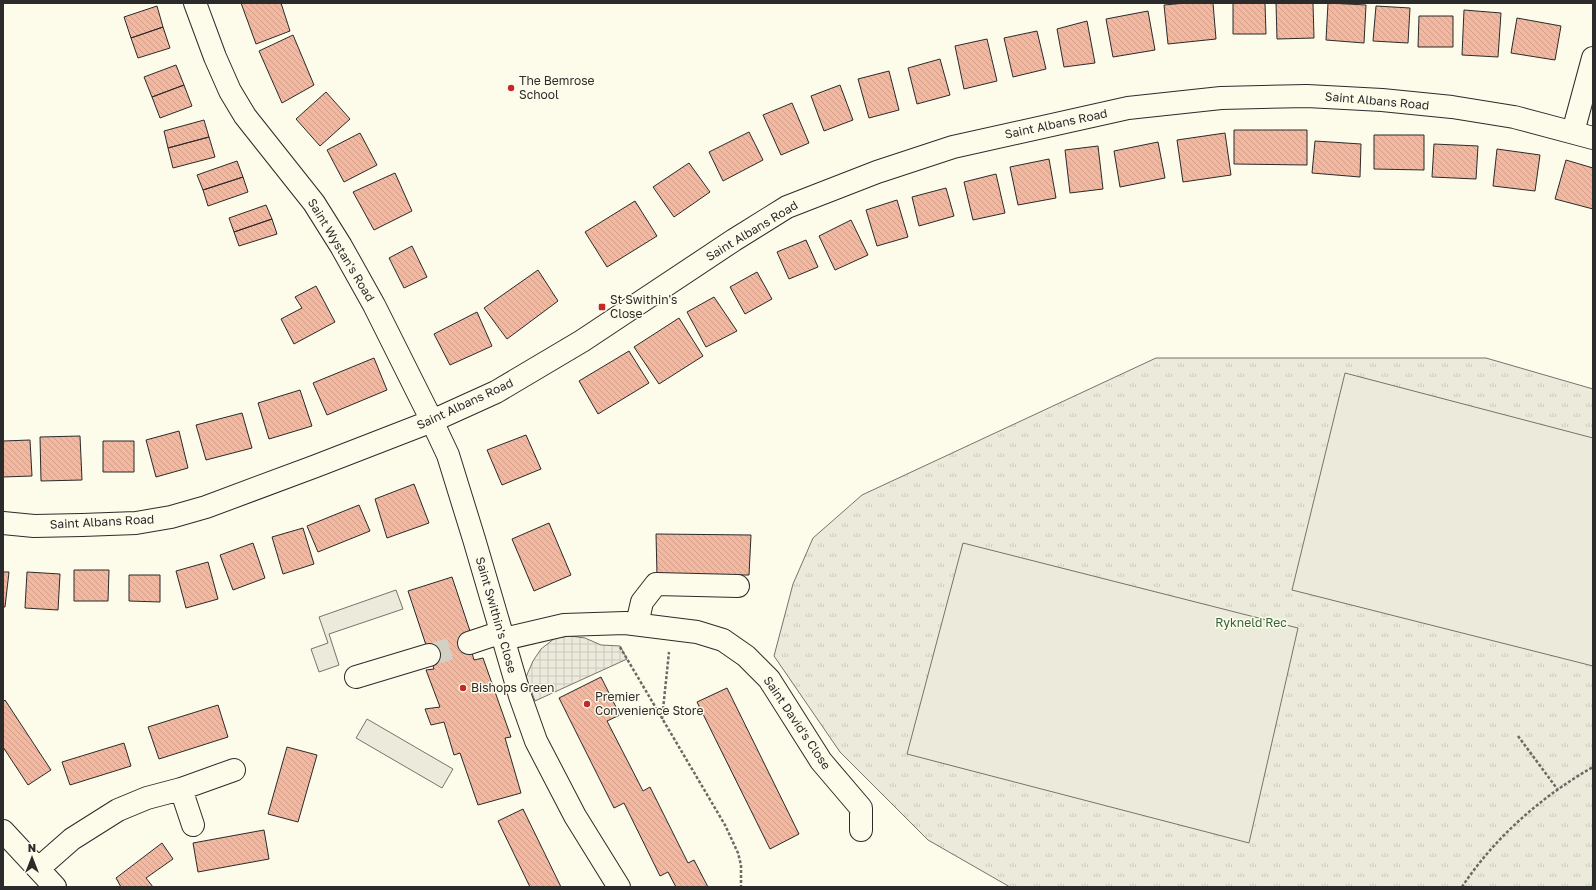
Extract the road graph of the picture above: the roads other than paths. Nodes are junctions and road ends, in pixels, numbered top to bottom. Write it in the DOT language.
graph roads {
  1 [pos="195,3"];
  2 [pos="1593,58"];
  3 [pos="1583,135"];
  4 [pos="432,421"];
  5 [pos="3,523"];
  6 [pos="738,586"];
  7 [pos="637,624"];
  8 [pos="503,635"];
  9 [pos="469,643"];
  10 [pos="429,655"];
  11 [pos="356,677"];
  12 [pos="234,770"];
  13 [pos="181,789"];
  14 [pos="193,825"];
  15 [pos="861,830"];
  16 [pos="3,831"];
  17 [pos="39,868"];
  18 [pos="55,887"];
  19 [pos="619,887"];
  1 -- 4 [label="street, Saint Wystan's Road"];
  2 -- 3 [label="street"];
  3 -- 4 [label="street, Saint Albans Road"];
  4 -- 5 [label="street, Saint Albans Road"];
  4 -- 8 [label="street, Saint Swithin's Close"];
  6 -- 7 [label="street"];
  7 -- 8 [label="street, Saint David's Close"];
  7 -- 15 [label="street, Saint David's Close"];
  8 -- 9 [label="street, Saint David's Close"];
  8 -- 19 [label="street, Saint Swithin's Close"];
  10 -- 11 [label="street"];
  12 -- 13 [label="street"];
  13 -- 14 [label="street"];
  13 -- 17 [label="street"];
  16 -- 17 [label="street"];
  17 -- 18 [label="street"];
}
